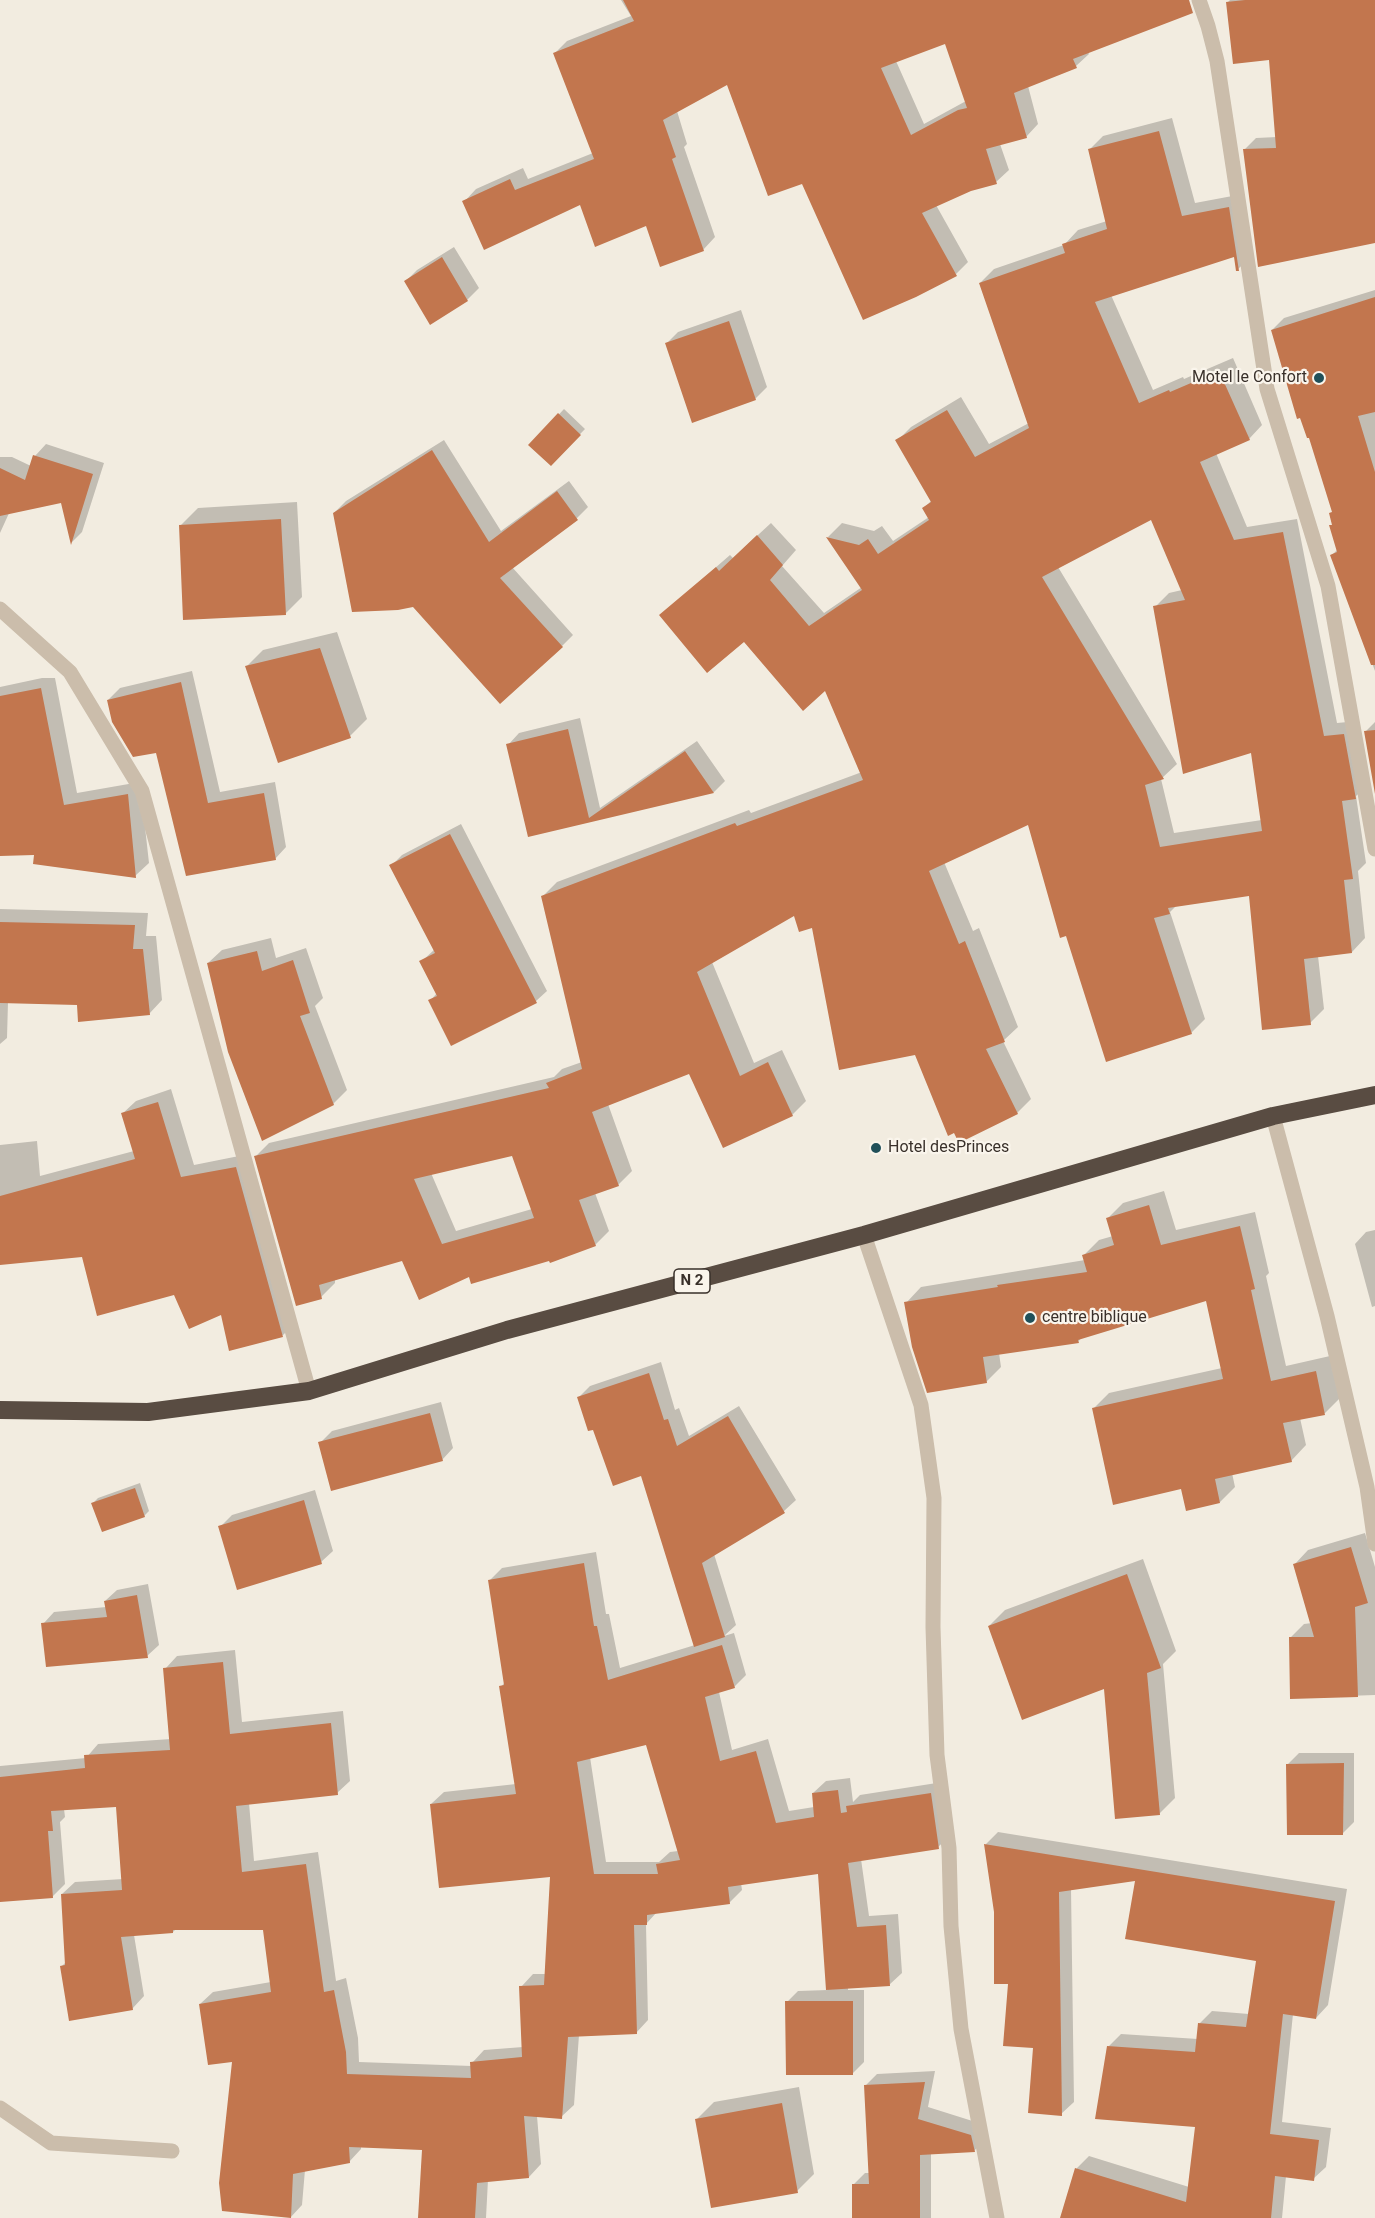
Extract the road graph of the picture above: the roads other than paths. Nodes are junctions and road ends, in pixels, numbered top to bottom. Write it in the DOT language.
graph roads {
  1 [pos="1199,0"];
  2 [pos="0,609"];
  3 [pos="1375,849"];
  4 [pos="1375,1095"];
  5 [pos="1273,1116"];
  6 [pos="864,1235"];
  7 [pos="309,1391"];
  8 [pos="0,1410"];
  9 [pos="1375,1544"];
  10 [pos="0,2108"];
  11 [pos="172,2151"];
  12 [pos="997,2218"];
  1 -- 3 [label="street"];
  2 -- 7 [label="street"];
  4 -- 5 [label="highway, N 2"];
  5 -- 6 [label="highway, N 2"];
  5 -- 9 [label="street"];
  6 -- 7 [label="highway, N 2"];
  6 -- 12 [label="street"];
  7 -- 8 [label="highway, N 2"];
  10 -- 11 [label="street"];
}
